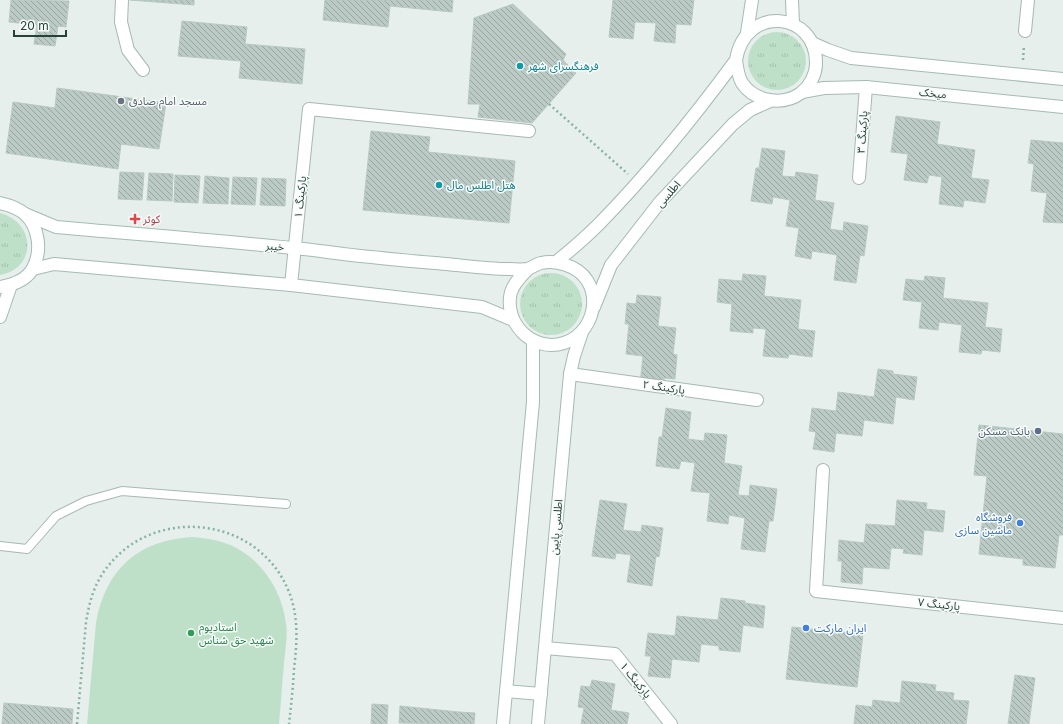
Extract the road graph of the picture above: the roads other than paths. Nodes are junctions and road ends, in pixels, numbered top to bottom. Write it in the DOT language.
graph roads {
  1 [pos="122,0"];
  2 [pos="752,0"];
  3 [pos="792,0"];
  4 [pos="1028,0"];
  5 [pos="793,24"];
  6 [pos="1025,31"];
  7 [pos="747,33"];
  8 [pos="812,43"];
  9 [pos="736,60"];
  10 [pos="143,70"];
  11 [pos="1063,79"];
  12 [pos="866,87"];
  13 [pos="802,92"];
  14 [pos="770,101"];
  15 [pos="1063,107"];
  16 [pos="528,131"];
  17 [pos="859,178"];
  18 [pos="0,203"];
  19 [pos="25,214"];
  20 [pos="294,248"];
  21 [pos="556,262"];
  22 [pos="33,269"];
  23 [pos="528,269"];
  24 [pos="6,286"];
  25 [pos="290,286"];
  26 [pos="593,310"];
  27 [pos="0,317"];
  28 [pos="513,320"];
  29 [pos="582,332"];
  30 [pos="533,341"];
  31 [pos="570,374"];
  32 [pos="757,400"];
  33 [pos="823,470"];
  34 [pos="286,504"];
  35 [pos="0,546"];
  36 [pos="1063,618"];
  37 [pos="545,648"];
  38 [pos="506,691"];
  39 [pos="541,694"];
  40 [pos="503,724"];
  41 [pos="538,724"];
  42 [pos="671,724"];
  1 -- 10 [label="street"];
  2 -- 7 [label="street"];
  3 -- 5 [label="street"];
  4 -- 6 [label="street"];
  5 -- 7 [label="street"];
  5 -- 8 [label="street"];
  7 -- 9 [label="street"];
  8 -- 11 [label="street"];
  8 -- 13 [label="street"];
  9 -- 14 [label="street"];
  9 -- 21 [label="street"];
  12 -- 13 [label="street, میخک"];
  12 -- 15 [label="street, میخک"];
  12 -- 17 [label="street, پارکینگ ۳"];
  13 -- 14 [label="street"];
  14 -- 26 [label="street, اطلسی"];
  16 -- 20 [label="street, پارکینگ ۱"];
  18 -- 19 [label="street, خیبر"];
  19 -- 20 [label="street, خیبر"];
  19 -- 22 [label="street"];
  20 -- 23 [label="street, خیبر"];
  20 -- 25 [label="street, پارکینگ ۱"];
  21 -- 23 [label="street"];
  21 -- 26 [label="street"];
  22 -- 24 [label="street"];
  22 -- 25 [label="street"];
  23 -- 28 [label="street"];
  24 -- 27 [label="street"];
  25 -- 28 [label="street"];
  26 -- 29 [label="street"];
  28 -- 30 [label="street"];
  29 -- 30 [label="street"];
  29 -- 31 [label="street, اطلسی پایین"];
  30 -- 38 [label="street"];
  31 -- 32 [label="street, پارکینگ ۲"];
  31 -- 37 [label="street, اطلسی پایین"];
  33 -- 36 [label="street, پارکینگ ۷"];
  34 -- 35 [label="lane"];
  37 -- 39 [label="street, اطلسی پایین"];
  37 -- 42 [label="street, پارکینگ ۱"];
  38 -- 39 [label="street"];
  38 -- 40 [label="street"];
  39 -- 41 [label="street, اطلسی پایین"];
}
